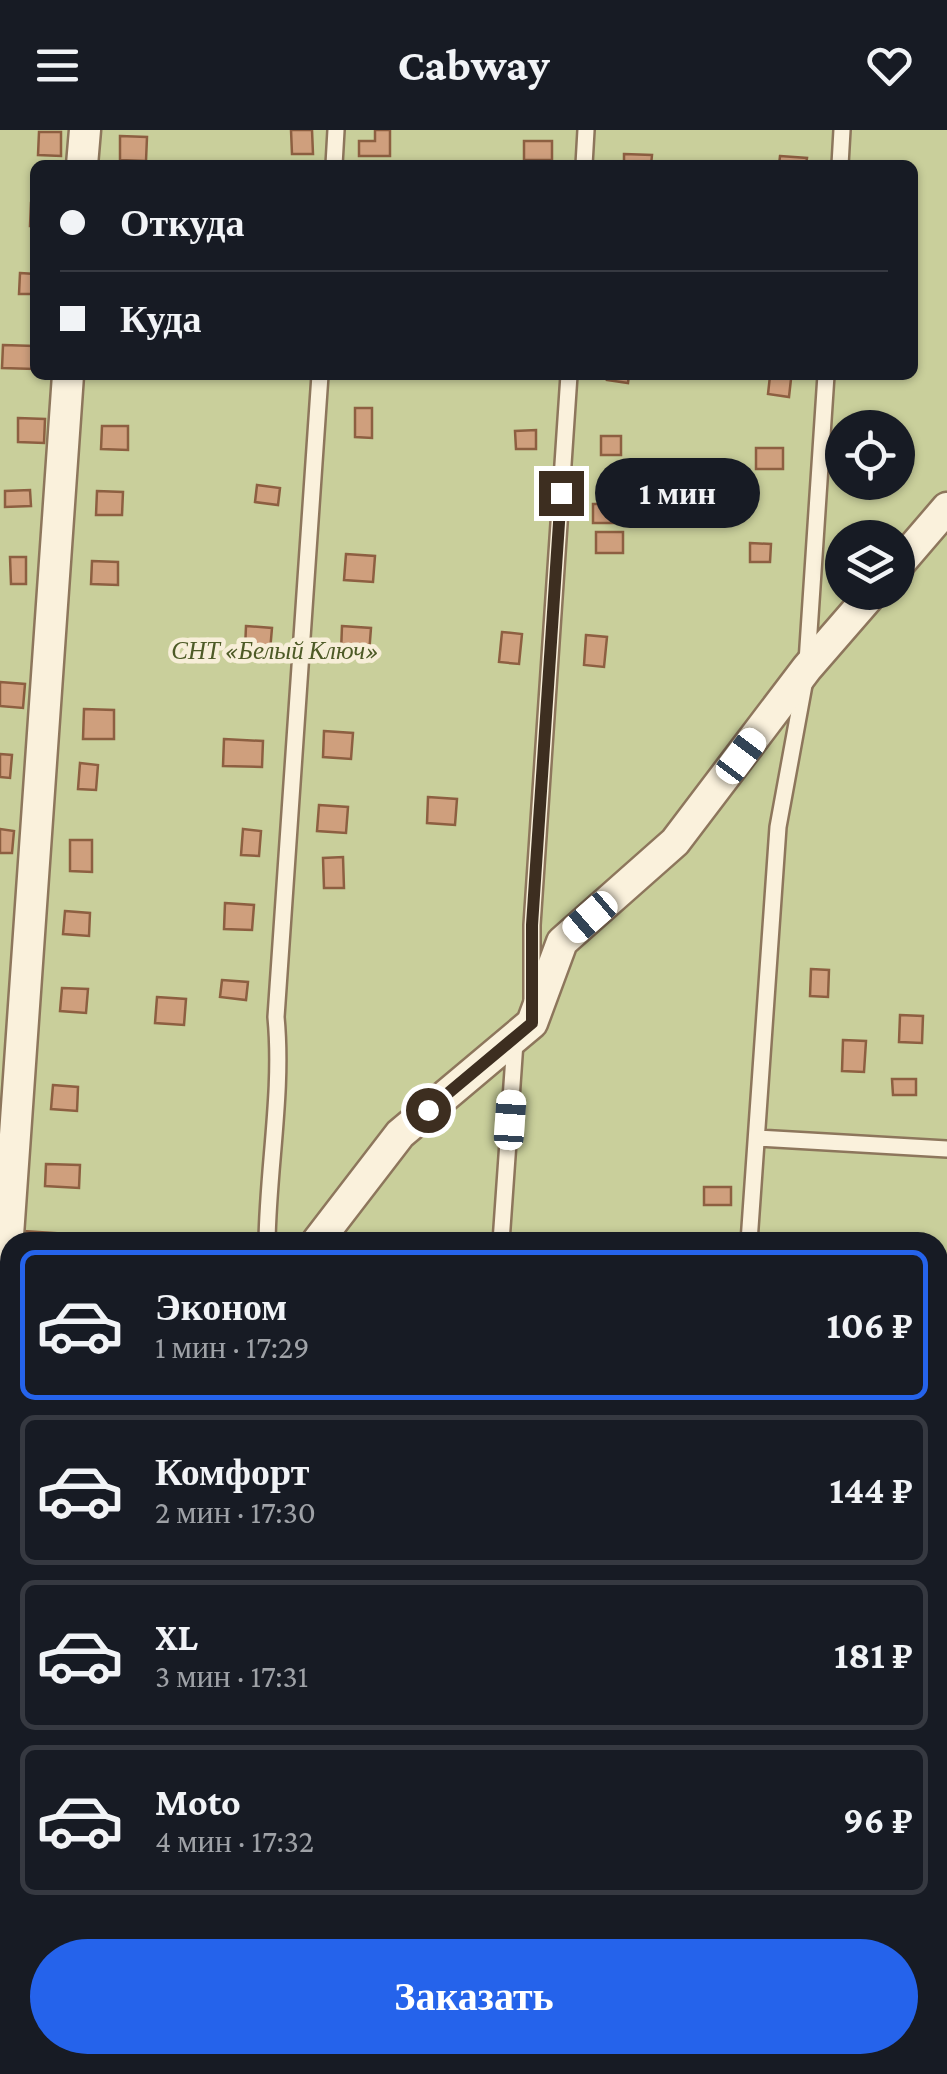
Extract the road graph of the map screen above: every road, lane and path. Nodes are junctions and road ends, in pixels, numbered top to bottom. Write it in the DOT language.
graph roads {
  1 [pos="85,130"];
  2 [pos="336,130"];
  3 [pos="586,130"];
  4 [pos="842,130"];
  5 [pos="82,160"];
  6 [pos="334,160"];
  7 [pos="584,160"];
  8 [pos="840,160"];
  9 [pos="68,380"];
  10 [pos="320,380"];
  11 [pos="569,380"];
  12 [pos="826,380"];
  13 [pos="947,508"];
  14 [pos="915,545"];
  15 [pos="857,610"];
  16 [pos="806,668"];
  17 [pos="524,1030"];
  18 [pos="756,1138"];
  19 [pos="947,1149"];
  20 [pos="8,1232"];
  21 [pos="266,1232"];
  22 [pos="325,1232"];
  23 [pos="502,1232"];
  24 [pos="751,1232"];
  1 -- 5 [label="street"];
  2 -- 6 [label="lane"];
  3 -- 7 [label="lane"];
  4 -- 8 [label="lane"];
  9 -- 20 [label="street"];
  10 -- 21 [label="lane"];
  11 -- 17 [label="lane"];
  12 -- 16 [label="lane"];
  13 -- 14 [label="street"];
  15 -- 16 [label="street"];
  16 -- 17 [label="street"];
  16 -- 18 [label="lane"];
  17 -- 22 [label="street"];
  17 -- 23 [label="lane"];
  18 -- 19 [label="lane"];
  18 -- 24 [label="lane"];
}
